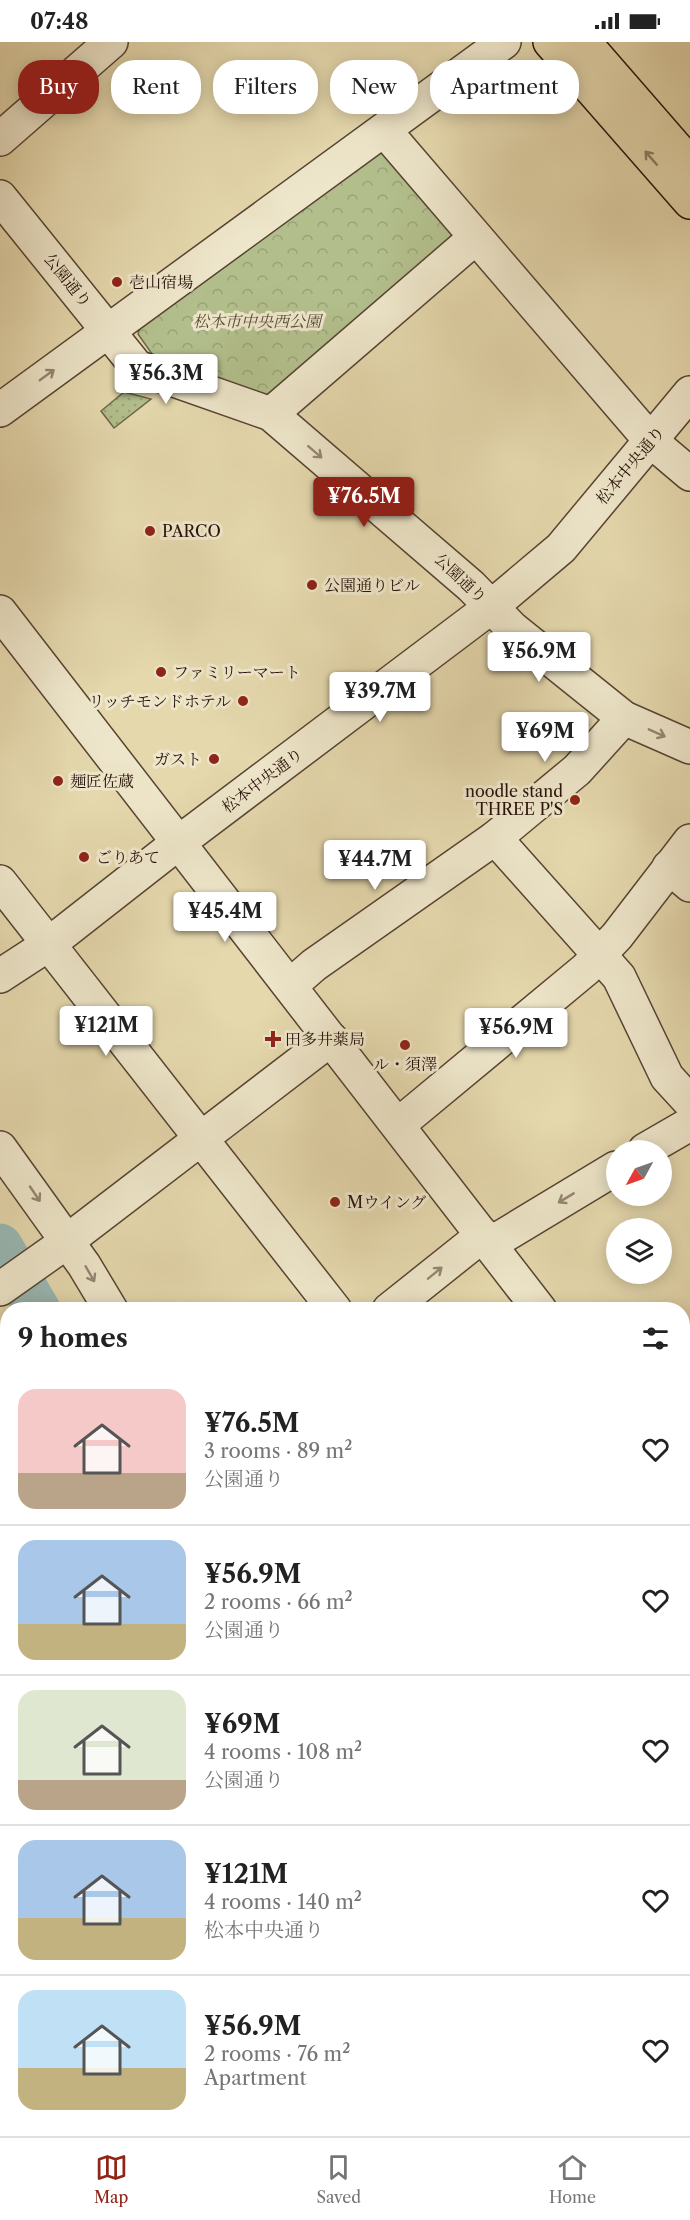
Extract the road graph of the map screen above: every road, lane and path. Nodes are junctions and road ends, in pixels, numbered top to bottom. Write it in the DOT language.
graph roads {
  1 [pos="111,42"];
  2 [pos="504,42"];
  3 [pos="550,42"];
  4 [pos="584,42"];
  5 [pos="385,131"];
  6 [pos="0,139"];
  7 [pos="690,164"];
  8 [pos="0,197"];
  9 [pos="690,202"];
  10 [pos="475,238"];
  11 [pos="109,330"];
  12 [pos="690,393"];
  13 [pos="0,410"];
  14 [pos="271,414"];
  15 [pos="651,441"];
  16 [pos="690,474"];
  17 [pos="491,607"];
  18 [pos="0,612"];
  19 [pos="624,718"];
  20 [pos="690,747"];
  21 [pos="495,838"];
  22 [pos="690,841"];
  23 [pos="178,843"];
  24 [pos="680,876"];
  25 [pos="0,882"];
  26 [pos="50,944"];
  27 [pos="598,956"];
  28 [pos="0,976"];
  29 [pos="290,987"];
  30 [pos="332,1039"];
  31 [pos="690,1102"];
  32 [pos="690,1124"];
  33 [pos="398,1125"];
  34 [pos="203,1139"];
  35 [pos="662,1140"];
  36 [pos="0,1148"];
  37 [pos="606,1173"];
  38 [pos="486,1239"];
  39 [pos="58,1248"];
  40 [pos="0,1289"];
  41 [pos="104,1302"];
  42 [pos="329,1302"];
  43 [pos="400,1302"];
  44 [pos="534,1302"];
  1 -- 6 [label="street"];
  2 -- 5 [label="street"];
  9 -- 3 [label="highway, one-way"];
  4 -- 7 [label="highway"];
  5 -- 10 [label="street"];
  5 -- 11 [label="street"];
  8 -- 11 [label="street, 公園通り"];
  10 -- 14 [label="street"];
  10 -- 15 [label="street"];
  13 -- 11 [label="street, one-way"];
  11 -- 14 [label="street, 公園通り"];
  12 -- 15 [label="street, 松本中央通り"];
  14 -- 17 [label="street, 公園通り, one-way"];
  15 -- 16 [label="street"];
  15 -- 17 [label="street, 松本中央通り"];
  17 -- 19 [label="street, 公園通り"];
  17 -- 23 [label="street, 松本中央通り"];
  18 -- 23 [label="street"];
  19 -- 20 [label="street, 公園通り, one-way"];
  19 -- 21 [label="street"];
  21 -- 27 [label="street"];
  21 -- 29 [label="street"];
  22 -- 24 [label="street"];
  23 -- 26 [label="street, 松本中央通り"];
  23 -- 29 [label="street"];
  24 -- 27 [label="street"];
  25 -- 26 [label="street"];
  26 -- 28 [label="street, 松本中央通り"];
  26 -- 34 [label="street"];
  27 -- 31 [label="street"];
  27 -- 33 [label="street"];
  29 -- 30 [label="street"];
  30 -- 33 [label="street"];
  30 -- 34 [label="street"];
  32 -- 35 [label="street"];
  33 -- 38 [label="street"];
  34 -- 39 [label="street"];
  34 -- 42 [label="street"];
  36 -- 39 [label="street, one-way"];
  37 -- 38 [label="street, one-way"];
  43 -- 38 [label="street, one-way"];
  38 -- 44 [label="street"];
  39 -- 40 [label="street"];
  39 -- 41 [label="street, one-way"];
}
